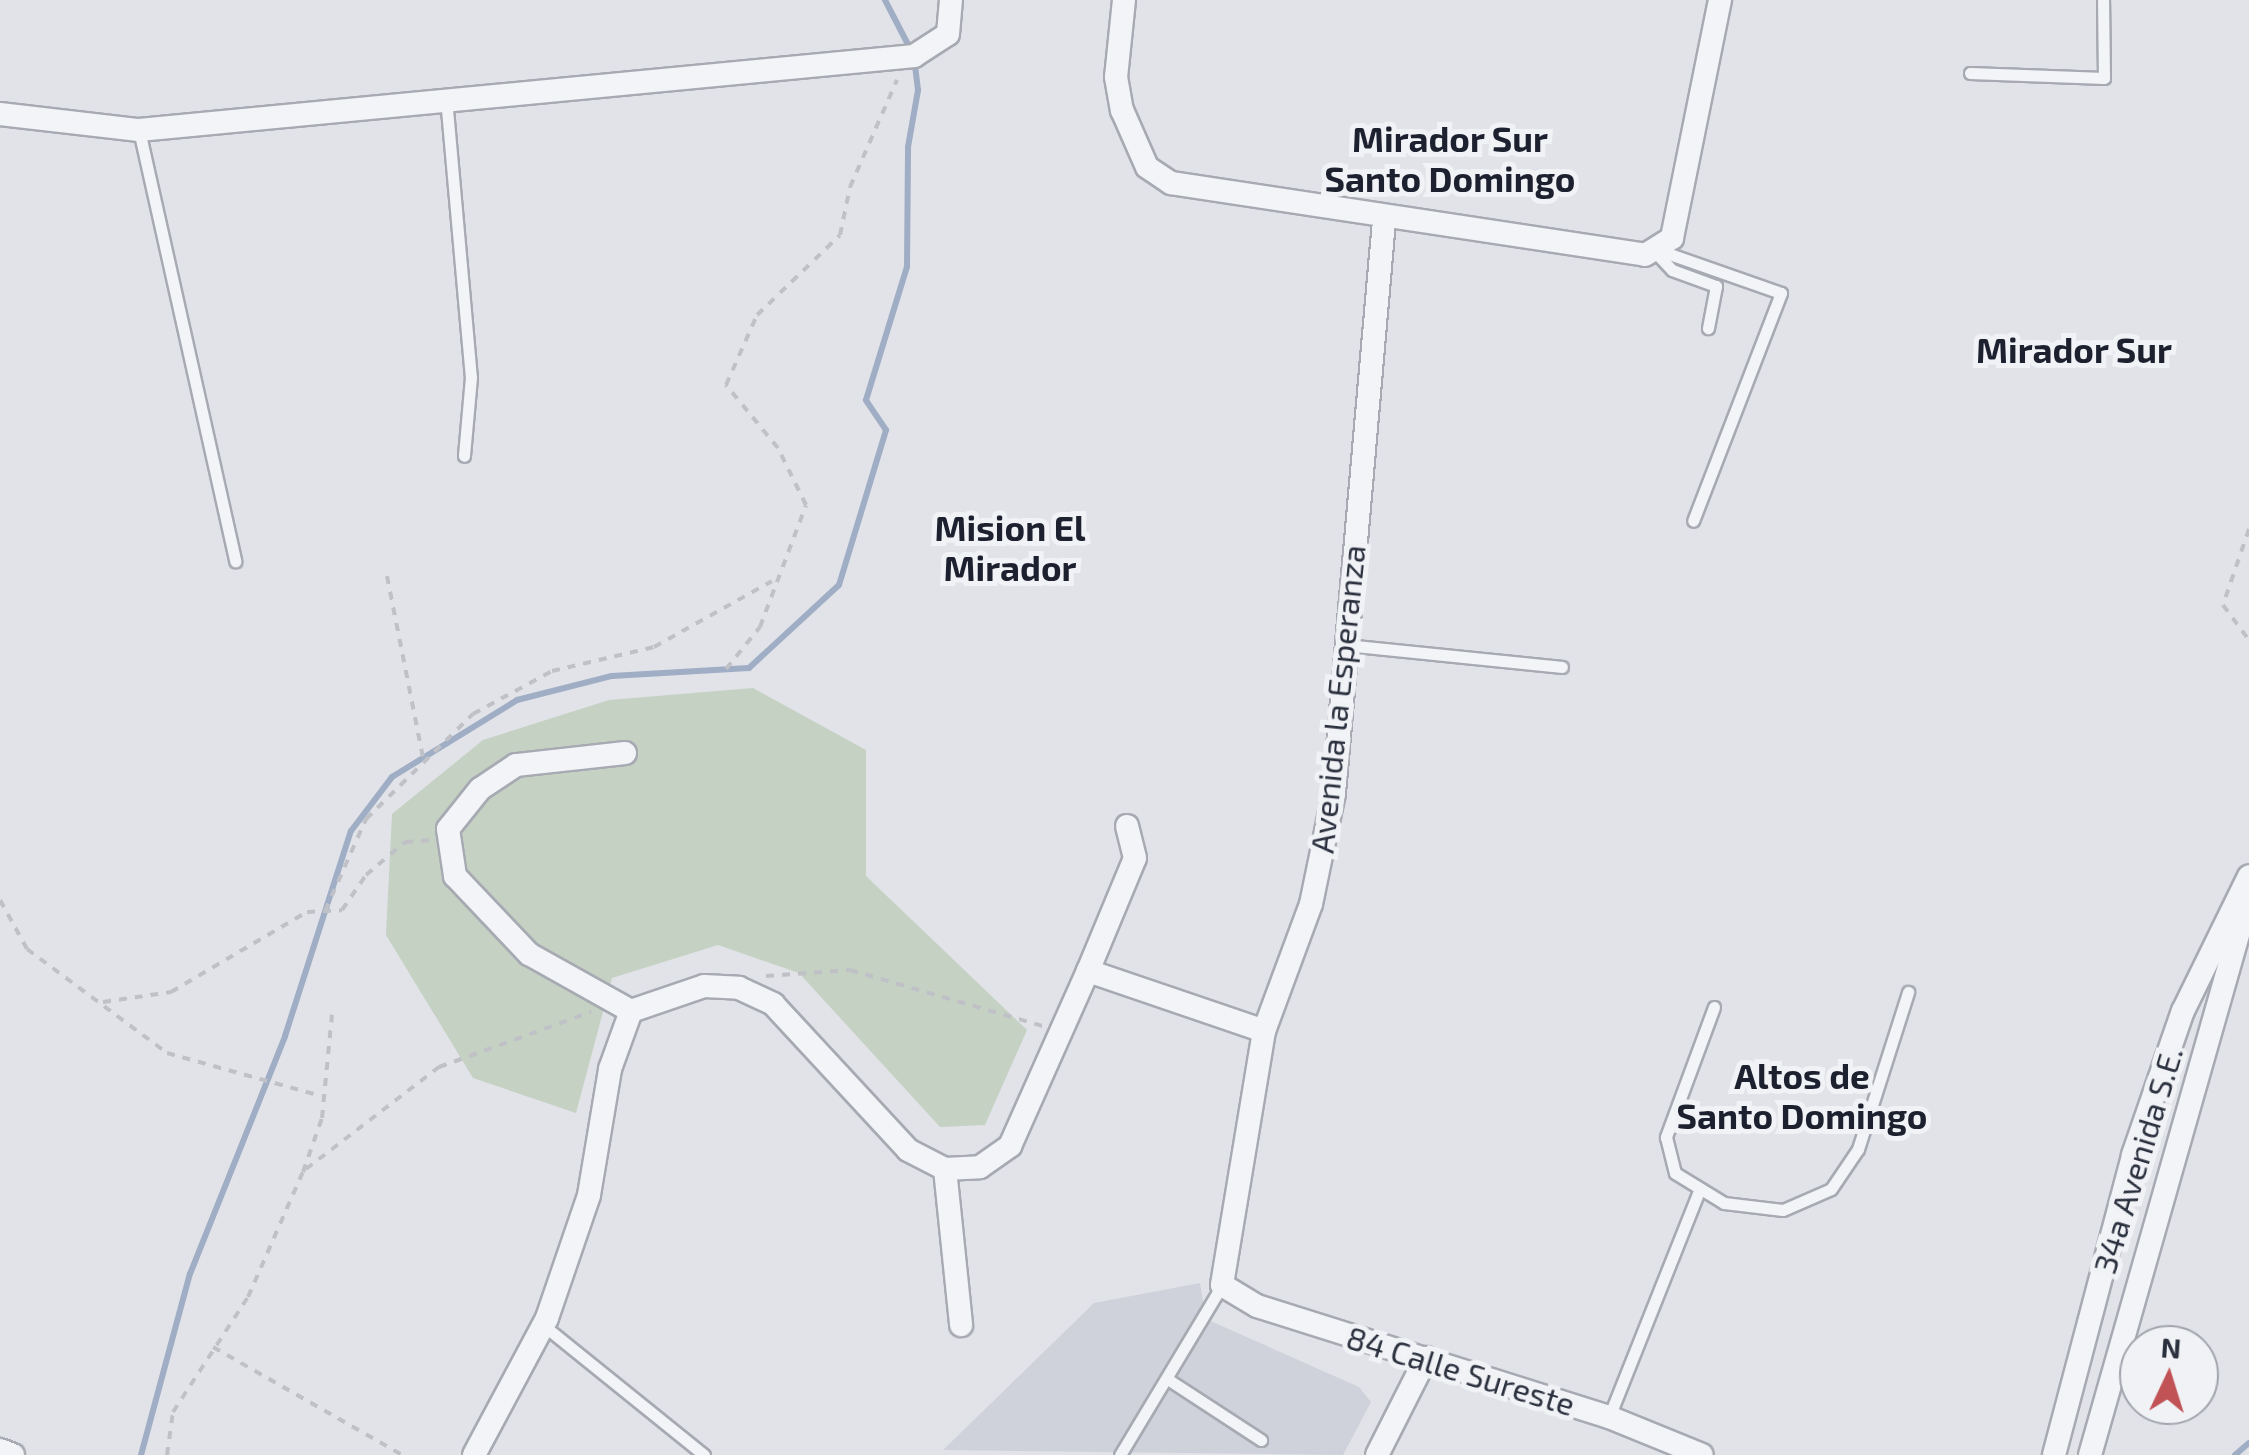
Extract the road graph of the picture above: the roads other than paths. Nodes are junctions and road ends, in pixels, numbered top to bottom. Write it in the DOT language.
graph roads {
  1 [pos="951,0"];
  2 [pos="1124,0"];
  3 [pos="1720,0"];
  4 [pos="2103,0"];
  5 [pos="1970,73"];
  6 [pos="446,98"];
  7 [pos="0,114"];
  8 [pos="139,130"];
  9 [pos="1384,221"];
  10 [pos="1659,252"];
  11 [pos="1708,328"];
  12 [pos="464,456"];
  13 [pos="1693,521"];
  14 [pos="236,561"];
  15 [pos="1346,645"];
  16 [pos="1562,667"];
  17 [pos="625,754"];
  18 [pos="1127,826"];
  19 [pos="2249,876"];
  20 [pos="2249,896"];
  21 [pos="1088,971"];
  22 [pos="1908,992"];
  23 [pos="622,1006"];
  24 [pos="1714,1007"];
  25 [pos="1264,1031"];
  26 [pos="945,1169"];
  27 [pos="1698,1193"];
  28 [pos="1222,1285"];
  29 [pos="960,1325"];
  30 [pos="543,1326"];
  31 [pos="1426,1358"];
  32 [pos="2075,1378"];
  33 [pos="1169,1380"];
  34 [pos="2108,1388"];
  35 [pos="1609,1417"];
  36 [pos="1261,1440"];
  37 [pos="0,1450"];
  38 [pos="12,1455"];
  39 [pos="474,1455"];
  40 [pos="704,1455"];
  41 [pos="1120,1455"];
  42 [pos="1377,1455"];
  43 [pos="1700,1455"];
  44 [pos="2054,1455"];
  45 [pos="2090,1455"];
  1 -- 6 [label="street"];
  2 -- 9 [label="street"];
  3 -- 10 [label="street"];
  4 -- 5 [label="lane"];
  6 -- 8 [label="street"];
  6 -- 12 [label="lane"];
  7 -- 8 [label="street"];
  8 -- 14 [label="lane"];
  9 -- 10 [label="street"];
  9 -- 15 [label="street, Avenida la Esperanza"];
  10 -- 11 [label="lane"];
  10 -- 13 [label="lane"];
  15 -- 16 [label="lane"];
  15 -- 25 [label="street, Avenida la Esperanza"];
  17 -- 23 [label="street"];
  18 -- 21 [label="street"];
  19 -- 32 [label="street, 34a Avenida S.E."];
  20 -- 34 [label="street, 34a Avenida S.E."];
  21 -- 25 [label="street"];
  21 -- 26 [label="street"];
  22 -- 27 [label="lane"];
  23 -- 26 [label="street"];
  23 -- 30 [label="street"];
  24 -- 27 [label="lane"];
  25 -- 28 [label="street, Avenida la Esperanza"];
  26 -- 29 [label="street"];
  27 -- 35 [label="lane"];
  28 -- 31 [label="street, 84 Calle Sureste"];
  28 -- 33 [label="lane"];
  30 -- 39 [label="street"];
  30 -- 40 [label="lane"];
  31 -- 35 [label="street, 84 Calle Sureste"];
  31 -- 42 [label="street"];
  32 -- 34 [label="street"];
  32 -- 44 [label="street, 34a Avenida S.E."];
  33 -- 36 [label="lane"];
  33 -- 41 [label="lane"];
  34 -- 45 [label="street, 34a Avenida S.E."];
  35 -- 43 [label="street, 84 Calle Sureste"];
  37 -- 38 [label="street"];
}
